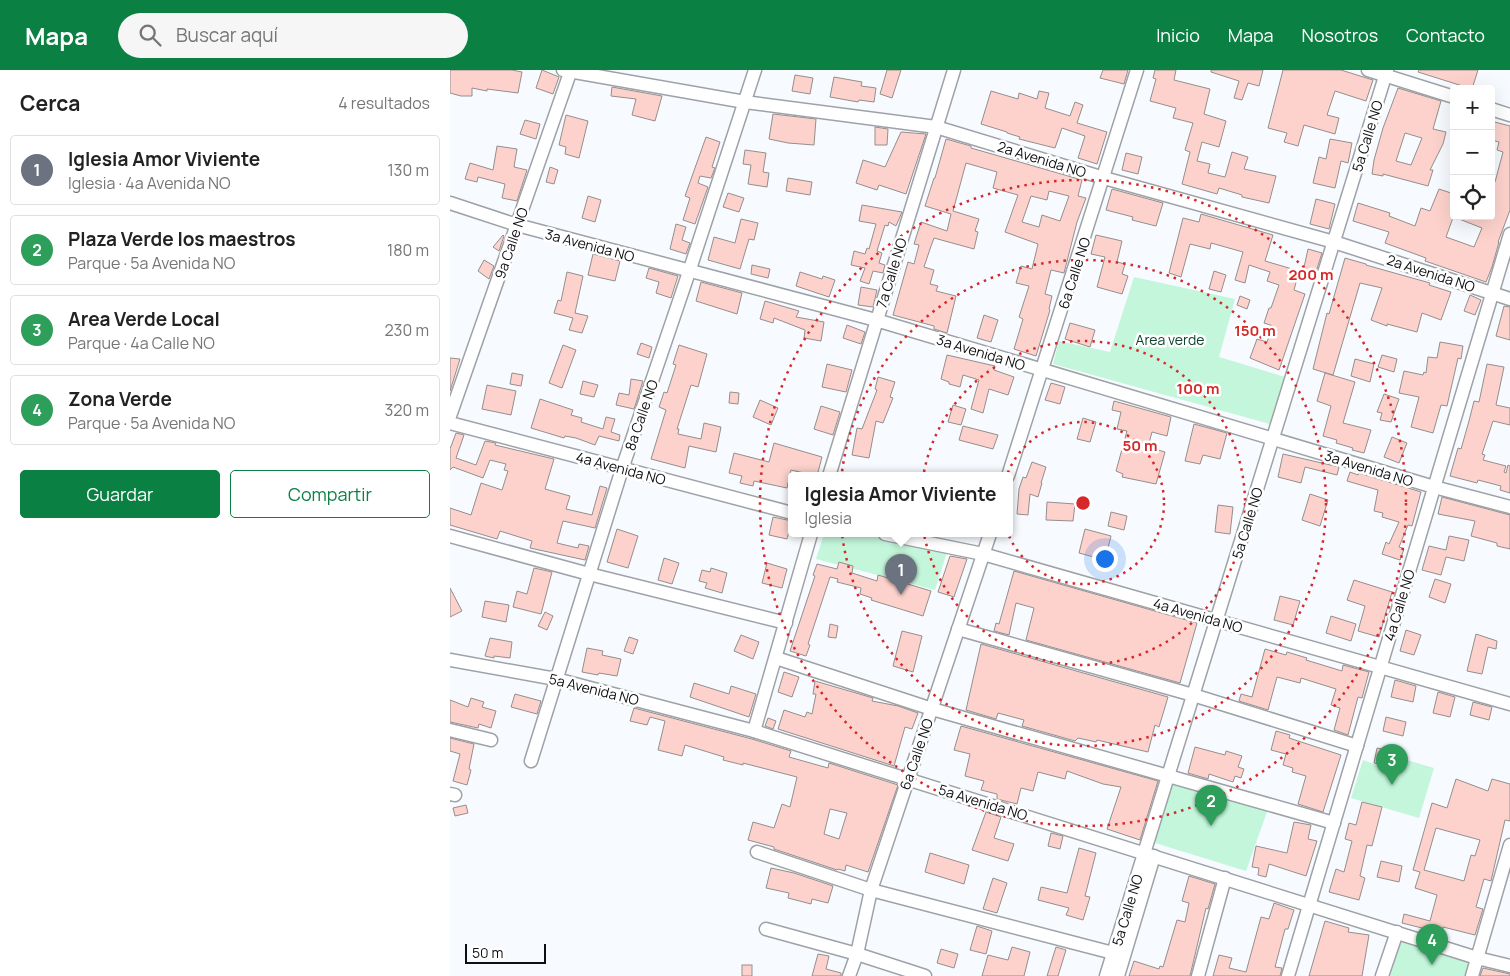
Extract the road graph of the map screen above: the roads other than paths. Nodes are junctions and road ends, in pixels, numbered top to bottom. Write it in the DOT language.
graph roads {
  1 [pos="755,70"];
  2 [pos="954,70"];
  3 [pos="1138,70"];
  4 [pos="1368,70"];
  5 [pos="568,71"];
  6 [pos="1387,73"];
  7 [pos="1450,96"];
  8 [pos="745,102"];
  9 [pos="1495,110"];
  10 [pos="1510,115"];
  11 [pos="936,127"];
  12 [pos="1104,178"];
  13 [pos="450,203"];
  14 [pos="517,225"];
  15 [pos="1510,234"];
  16 [pos="1334,242"];
  17 [pos="690,272"];
  18 [pos="1492,293"];
  19 [pos="1510,299"];
  20 [pos="876,320"];
  21 [pos="1043,370"];
  22 [pos="450,416"];
  23 [pos="450,423"];
  24 [pos="1273,439"];
  25 [pos="622,469"];
  26 [pos="830,472"];
  27 [pos="1009,472"];
  28 [pos="1434,487"];
  29 [pos="1510,507"];
  30 [pos="788,512"];
  31 [pos="450,536"];
  32 [pos="811,537"];
  33 [pos="900,537"];
  34 [pos="989,537"];
  35 [pos="983,554"];
  36 [pos="589,574"];
  37 [pos="1217,620"];
  38 [pos="786,623"];
  39 [pos="958,629"];
  40 [pos="776,658"];
  41 [pos="450,660"];
  42 [pos="1381,667"];
  43 [pos="556,678"];
  44 [pos="1193,695"];
  45 [pos="1510,704"];
  46 [pos="932,709"];
  47 [pos="450,730"];
  48 [pos="754,731"];
  49 [pos="491,740"];
  50 [pos="1357,746"];
  51 [pos="531,761"];
  52 [pos="1168,776"];
  53 [pos="908,779"];
  54 [pos="1334,822"];
  55 [pos="1510,845"];
  56 [pos="757,852"];
  57 [pos="1149,854"];
  58 [pos="1226,878"];
  59 [pos="871,890"];
  60 [pos="1310,904"];
  61 [pos="766,929"];
  62 [pos="1396,932"];
  63 [pos="1113,953"];
  64 [pos="857,954"];
  65 [pos="1477,958"];
  66 [pos="1510,966"];
  67 [pos="849,976"];
  68 [pos="925,976"];
  69 [pos="1106,976"];
  70 [pos="1118,976"];
  71 [pos="1198,976"];
  72 [pos="1288,976"];
  73 [pos="1382,976"];
  74 [pos="1472,976"];
  1 -- 8 [label="street, 8a Calle NO"];
  2 -- 11 [label="street, 7a Calle NO"];
  3 -- 12 [label="street, 6a Calle NO"];
  4 -- 6 [label="street"];
  5 -- 8 [label="street, 2a Avenida NO"];
  5 -- 14 [label="street, 9a Calle NO"];
  6 -- 7 [label="street"];
  6 -- 16 [label="street, 5a Calle NO"];
  8 -- 11 [label="street, 2a Avenida NO"];
  8 -- 17 [label="street, 8a Calle NO"];
  9 -- 10 [label="street"];
  11 -- 12 [label="street, 2a Avenida NO"];
  11 -- 20 [label="street, 7a Calle NO"];
  12 -- 16 [label="street, 2a Avenida NO"];
  12 -- 21 [label="street, 6a Calle NO"];
  13 -- 14 [label="street, 3a Avenida NO"];
  14 -- 17 [label="street, 3a Avenida NO"];
  14 -- 22 [label="street, 9a Calle NO"];
  15 -- 18 [label="street, 4a Calle NO"];
  16 -- 18 [label="street, 2a Avenida NO"];
  16 -- 24 [label="street, 5a Calle NO"];
  17 -- 20 [label="street, 3a Avenida NO"];
  17 -- 25 [label="street, 8a Calle NO"];
  18 -- 19 [label="street, 2a Avenida NO"];
  18 -- 28 [label="street, 4a Calle NO"];
  20 -- 21 [label="street, 3a Avenida NO"];
  20 -- 26 [label="street, 7a Calle NO"];
  21 -- 24 [label="street, 3a Avenida NO"];
  21 -- 27 [label="street, 6a Calle NO"];
  23 -- 25 [label="street, 4a Avenida NO"];
  24 -- 28 [label="street, 3a Avenida NO"];
  24 -- 37 [label="street, 5a Calle NO"];
  25 -- 30 [label="street, 4a Avenida NO"];
  25 -- 36 [label="street, 8a Calle NO"];
  28 -- 29 [label="street, 3a Avenida NO"];
  28 -- 42 [label="street, 4a Calle NO"];
  31 -- 36 [label="street"];
  32 -- 38 [label="street"];
  33 -- 35 [label="street, 4a Avenida NO"];
  34 -- 35 [label="street, 6a Calle NO"];
  35 -- 37 [label="street, 4a Avenida NO"];
  35 -- 39 [label="street, 6a Calle NO"];
  36 -- 38 [label="street"];
  36 -- 43 [label="street, 8a Calle NO"];
  37 -- 42 [label="street, 4a Avenida NO"];
  37 -- 44 [label="street, 5a Calle NO"];
  38 -- 40 [label="street"];
  39 -- 44 [label="street"];
  39 -- 46 [label="street, 6a Calle NO"];
  40 -- 46 [label="street"];
  40 -- 48 [label="street"];
  41 -- 43 [label="street, 5a Avenida NO"];
  42 -- 45 [label="street, 4a Avenida NO"];
  42 -- 50 [label="street, 4a Calle NO"];
  43 -- 48 [label="street, 5a Avenida NO"];
  43 -- 51 [label="street, 8a Calle NO"];
  44 -- 50 [label="street"];
  44 -- 52 [label="street, 5a Calle NO"];
  46 -- 52 [label="street"];
  46 -- 53 [label="street, 6a Calle NO"];
  47 -- 49 [label="street"];
  48 -- 53 [label="street, 5a Avenida NO"];
  50 -- 54 [label="street, 4a Calle NO"];
  52 -- 54 [label="street"];
  52 -- 57 [label="street, 5a Calle NO"];
  53 -- 57 [label="street, 5a Avenida NO"];
  53 -- 59 [label="street, 6a Calle NO"];
  54 -- 60 [label="street, 4a Calle NO"];
  55 -- 65 [label="street"];
  56 -- 59 [label="street"];
  57 -- 58 [label="street, 5a Avenida NO"];
  57 -- 63 [label="street, 5a Calle NO"];
  57 -- 70 [label="street, 5a Calle NO"];
  58 -- 60 [label="street, 5a Avenida NO"];
  58 -- 71 [label="street"];
  59 -- 63 [label="street"];
  59 -- 64 [label="street, 6a Calle NO"];
  60 -- 62 [label="street, 5a Avenida NO"];
  60 -- 72 [label="street, 4a Calle NO"];
  61 -- 64 [label="street"];
  62 -- 65 [label="street, 5a Avenida NO"];
  62 -- 73 [label="street"];
  63 -- 69 [label="street, 5a Calle NO"];
  64 -- 67 [label="street, 6a Calle NO"];
  64 -- 68 [label="street"];
  65 -- 66 [label="street, 5a Avenida NO"];
  65 -- 74 [label="street"];
}
